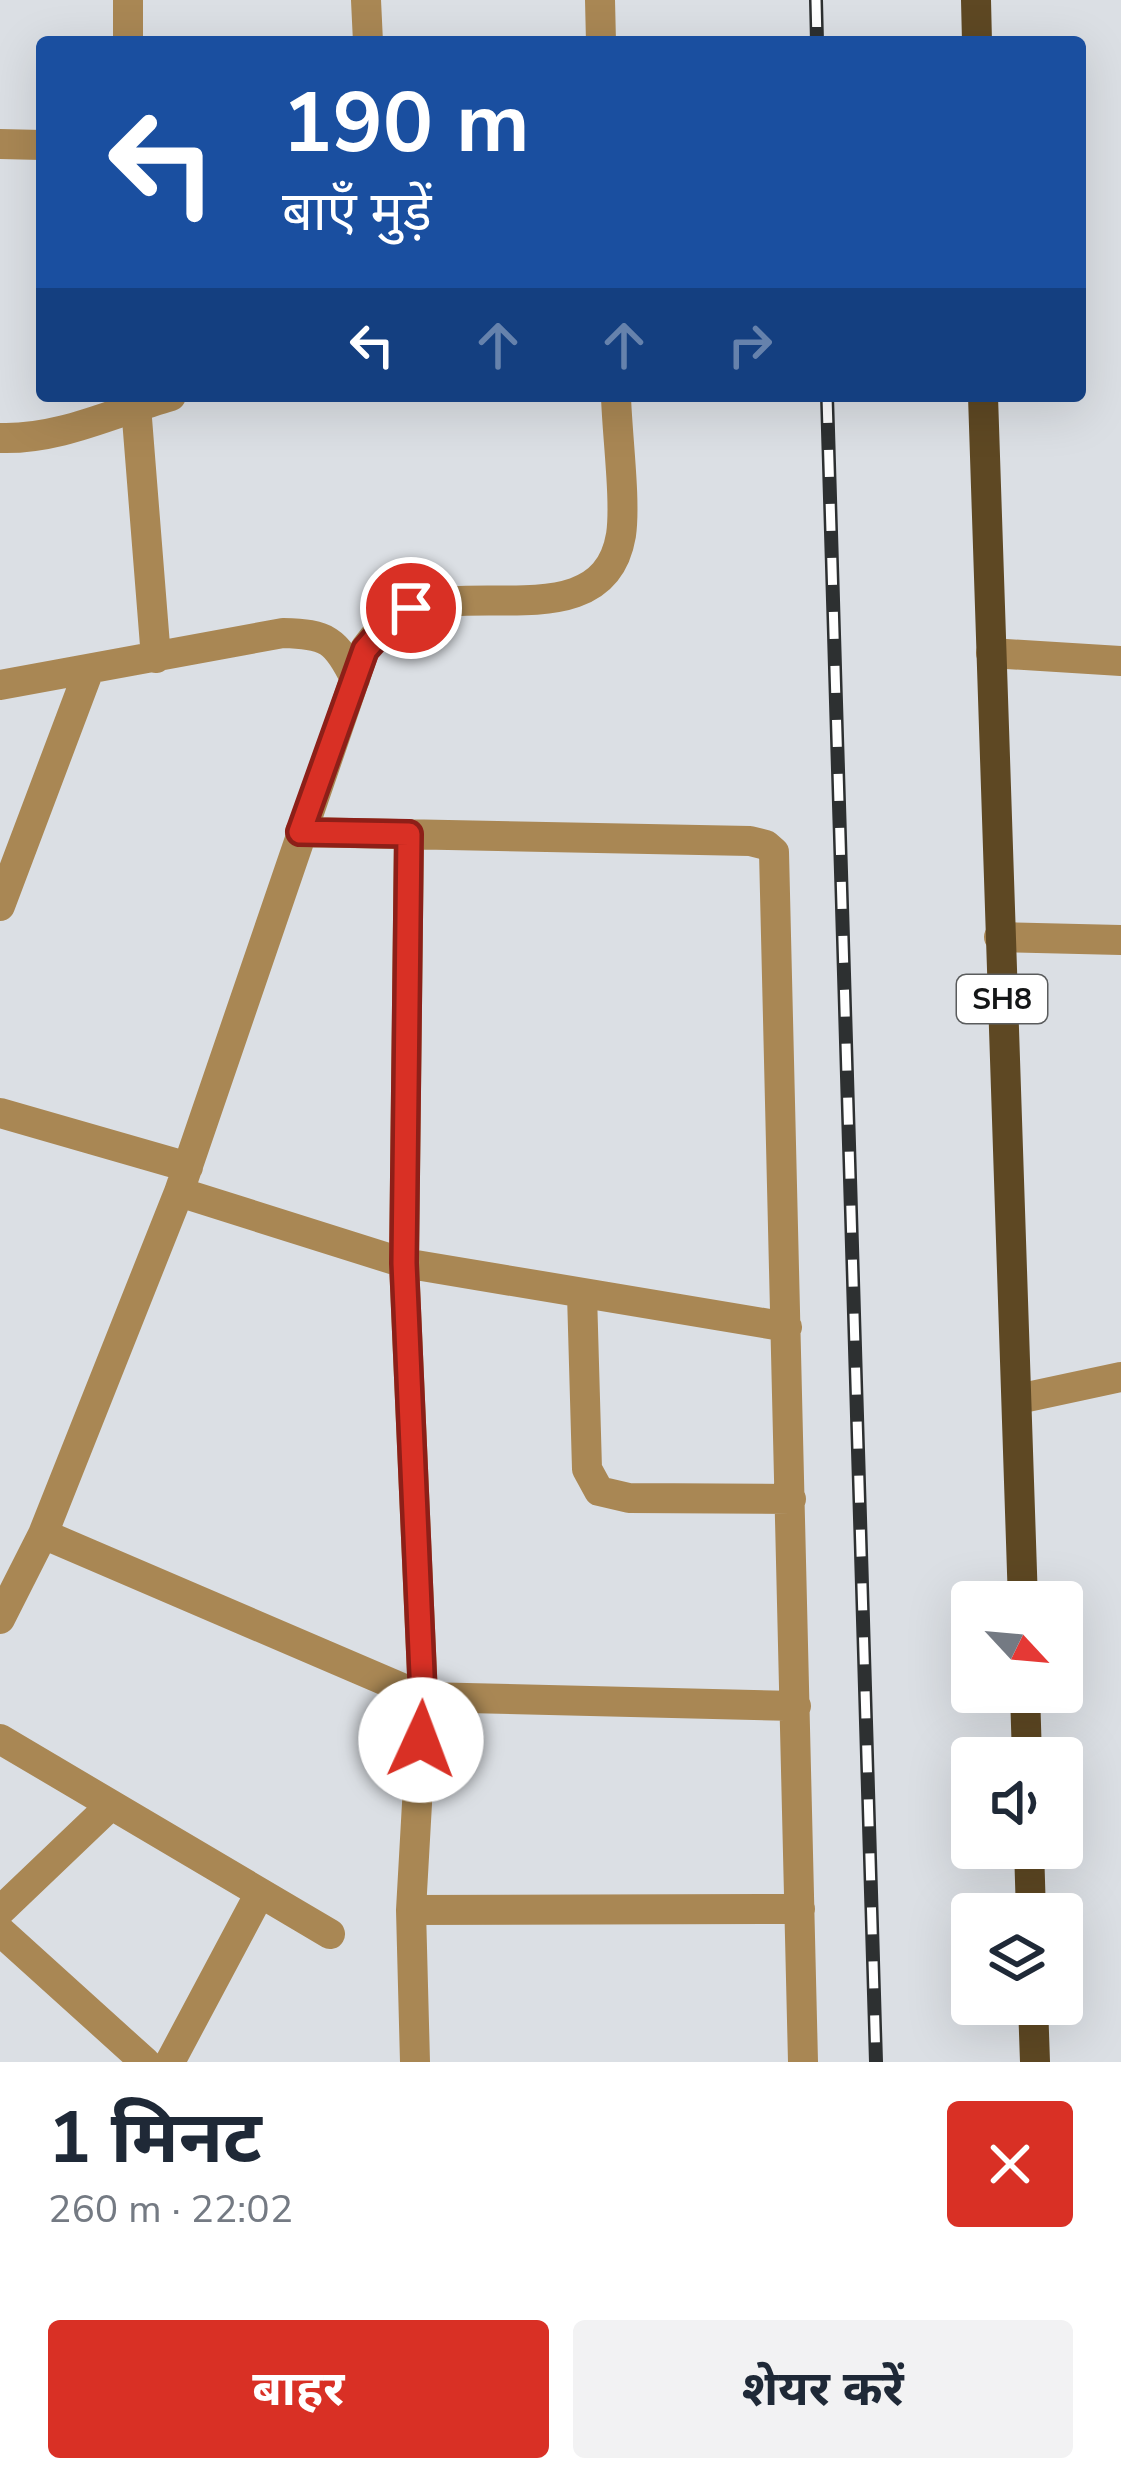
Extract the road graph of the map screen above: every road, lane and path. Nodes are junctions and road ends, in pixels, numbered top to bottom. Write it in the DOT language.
graph roads {
  1 [pos="128,0"];
  2 [pos="366,0"];
  3 [pos="600,0"];
  4 [pos="976,0"];
  5 [pos="128,36"];
  6 [pos="368,36"];
  7 [pos="602,36"];
  8 [pos="976,36"];
  9 [pos="0,144"];
  10 [pos="36,145"];
  11 [pos="150,402"];
  12 [pos="616,402"];
  13 [pos="983,402"];
  14 [pos="136,406"];
  15 [pos="0,438"];
  16 [pos="991,653"];
  17 [pos="156,658"];
  18 [pos="1121,661"];
  19 [pos="89,670"];
  20 [pos="355,679"];
  21 [pos="0,685"];
  22 [pos="300,832"];
  23 [pos="409,834"];
  24 [pos="3,888"];
  25 [pos="1000,937"];
  26 [pos="1121,940"];
  27 [pos="0,1113"];
  28 [pos="183,1179"];
  29 [pos="404,1263"];
  30 [pos="582,1294"];
  31 [pos="788,1327"];
  32 [pos="1121,1378"];
  33 [pos="1018,1399"];
  34 [pos="791,1499"];
  35 [pos="43,1534"];
  36 [pos="1022,1581"];
  37 [pos="5,1599"];
  38 [pos="423,1697"];
  39 [pos="796,1706"];
  40 [pos="0,1739"];
  41 [pos="111,1805"];
  42 [pos="260,1893"];
  43 [pos="800,1909"];
  44 [pos="411,1910"];
  45 [pos="0,1911"];
  46 [pos="0,1930"];
  47 [pos="330,1934"];
  48 [pos="1034,2025"];
  49 [pos="145,2062"];
  50 [pos="170,2062"];
  51 [pos="415,2062"];
  52 [pos="803,2062"];
  53 [pos="1035,2062"];
  1 -- 5 [label="street"];
  2 -- 6 [label="street"];
  3 -- 7 [label="street"];
  4 -- 8 [label="main road"];
  9 -- 10 [label="street"];
  11 -- 14 [label="street"];
  12 -- 20 [label="street"];
  13 -- 16 [label="main road, SH8"];
  14 -- 15 [label="street"];
  14 -- 17 [label="street"];
  16 -- 18 [label="street"];
  16 -- 25 [label="main road, SH8"];
  17 -- 19 [label="street"];
  17 -- 20 [label="street"];
  19 -- 21 [label="street"];
  19 -- 24 [label="street"];
  20 -- 22 [label="street"];
  22 -- 23 [label="street"];
  22 -- 28 [label="street"];
  23 -- 29 [label="street"];
  23 -- 31 [label="street"];
  25 -- 26 [label="street"];
  25 -- 33 [label="main road, SH8"];
  27 -- 28 [label="street"];
  28 -- 29 [label="street"];
  28 -- 35 [label="street"];
  29 -- 30 [label="street"];
  29 -- 38 [label="street"];
  30 -- 31 [label="street"];
  30 -- 34 [label="street"];
  31 -- 34 [label="street"];
  32 -- 33 [label="street"];
  33 -- 36 [label="main road, SH8"];
  34 -- 39 [label="street"];
  35 -- 37 [label="street"];
  35 -- 38 [label="street"];
  38 -- 39 [label="street"];
  38 -- 44 [label="street"];
  39 -- 43 [label="street"];
  40 -- 41 [label="street"];
  41 -- 42 [label="street"];
  41 -- 45 [label="street"];
  42 -- 47 [label="street"];
  42 -- 50 [label="street"];
  43 -- 44 [label="street"];
  43 -- 52 [label="street"];
  44 -- 51 [label="street"];
  46 -- 49 [label="street"];
  48 -- 53 [label="main road"];
}
